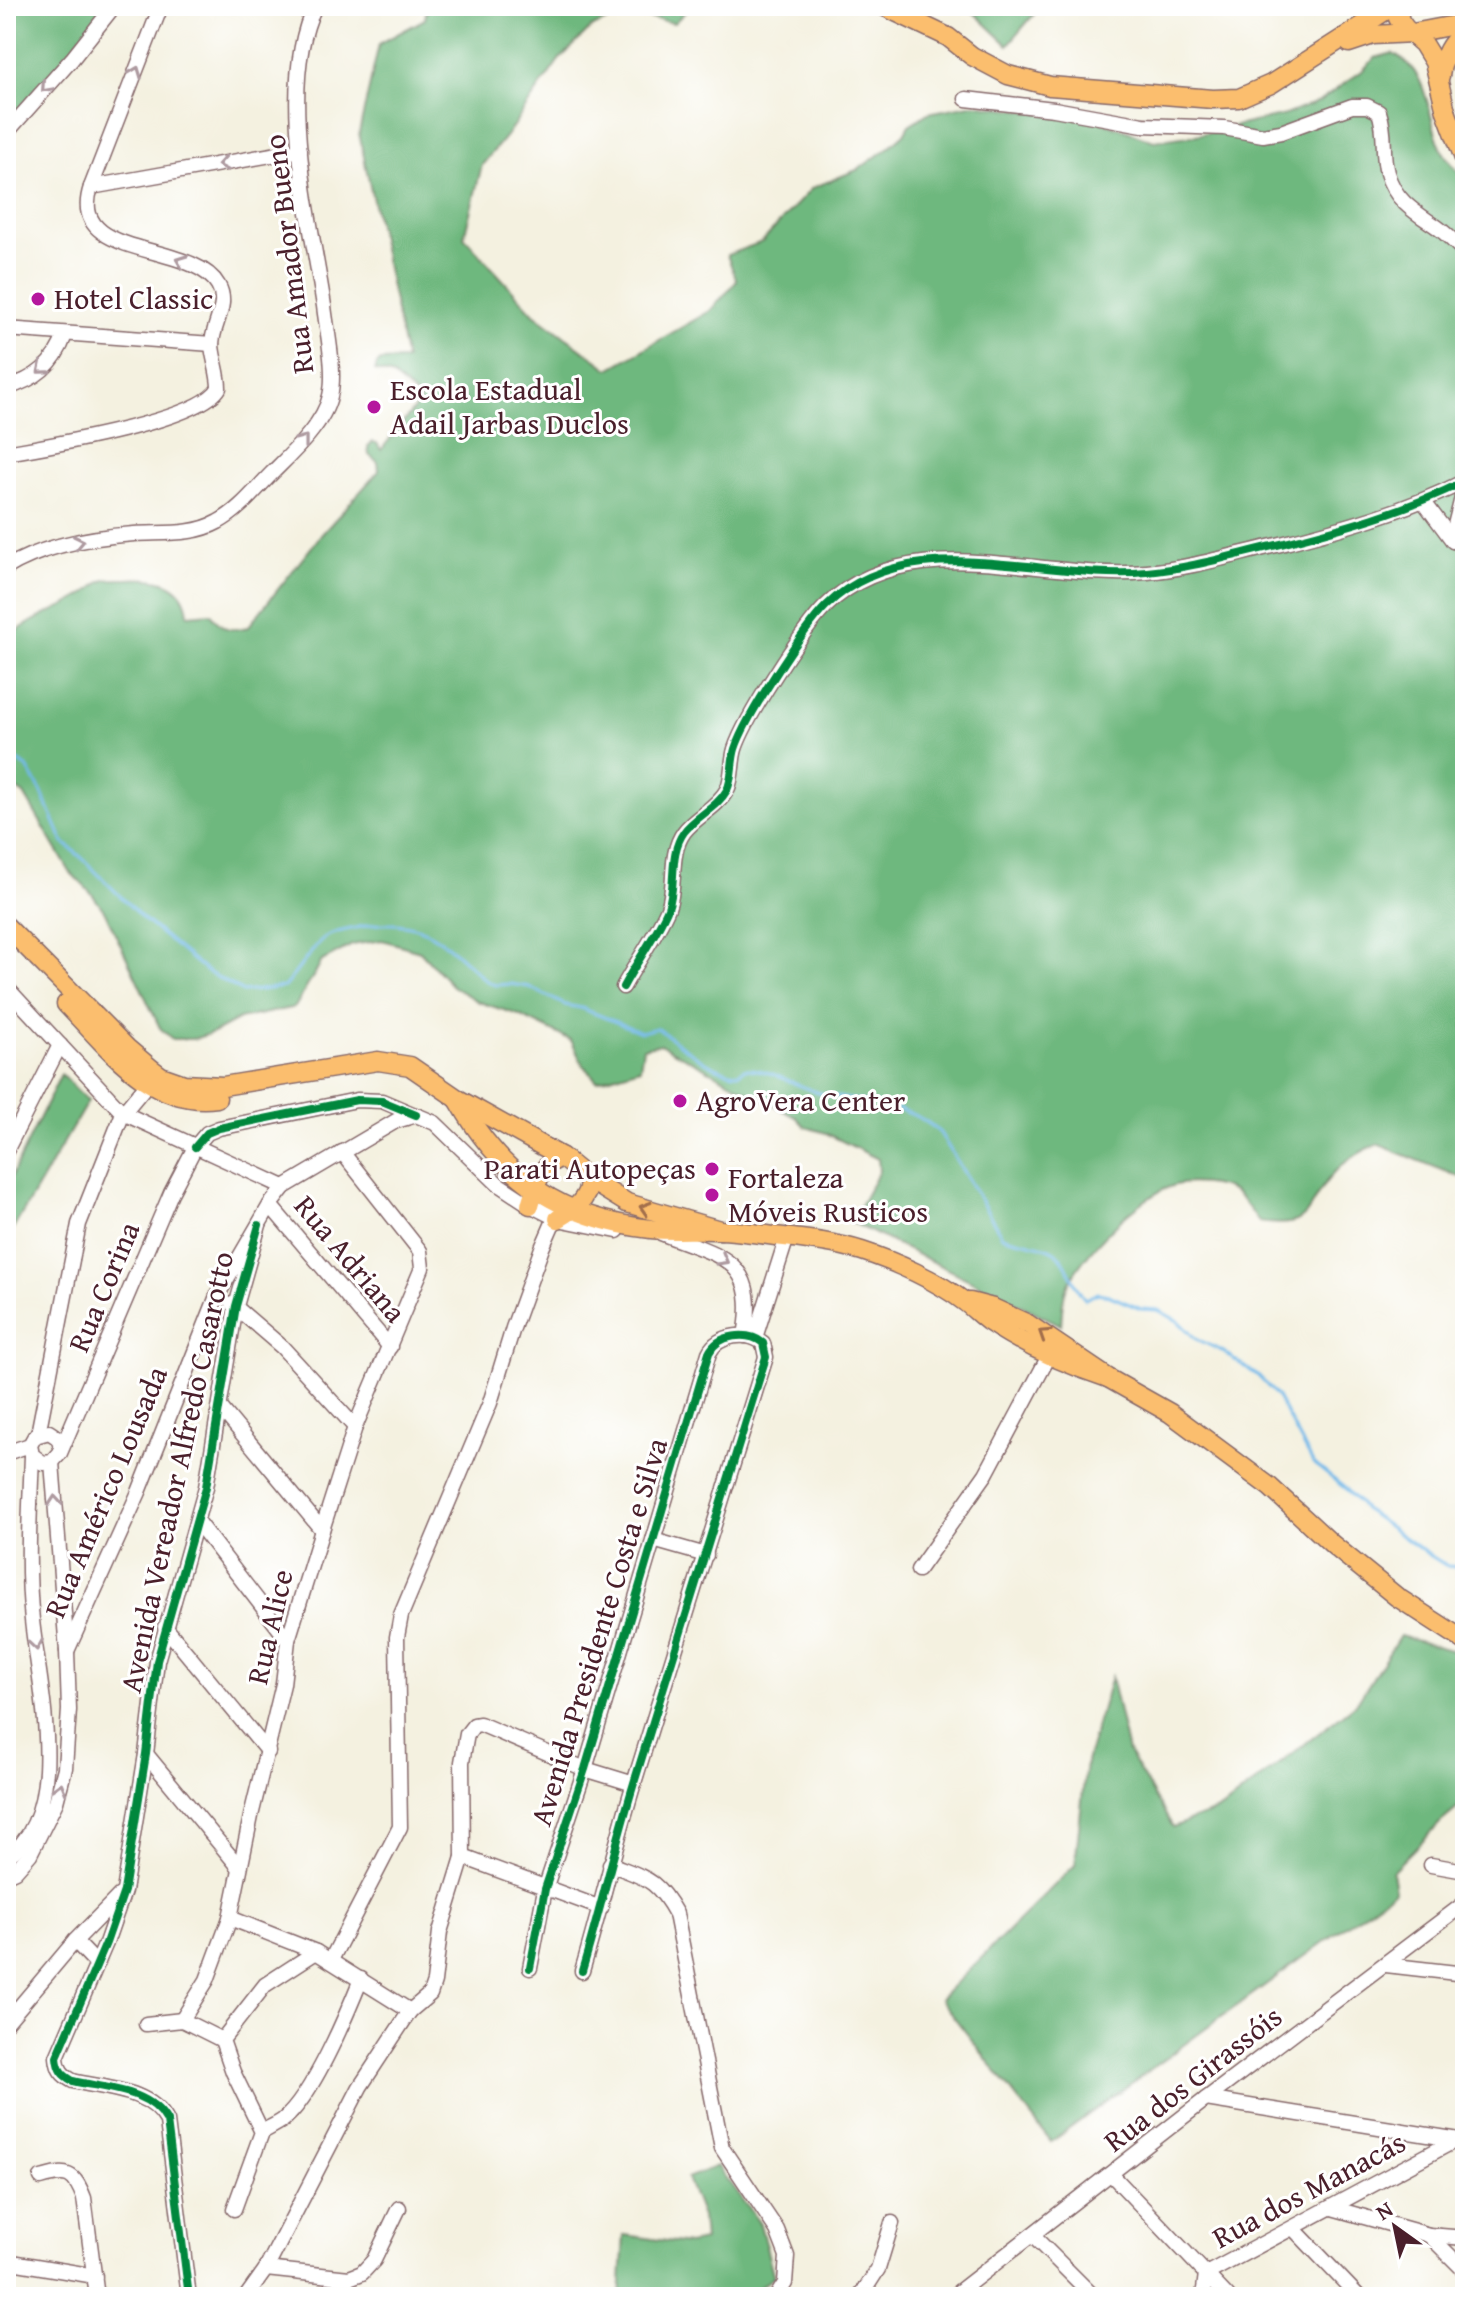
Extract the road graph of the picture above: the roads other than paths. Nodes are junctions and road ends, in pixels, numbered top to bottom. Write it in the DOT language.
graph roads {
  1 [pos="114,6"];
  2 [pos="161,6"];
  3 [pos="315,6"];
  4 [pos="883,6"];
  5 [pos="1393,6"];
  6 [pos="1401,6"];
  7 [pos="1465,26"];
  8 [pos="1413,33"];
  9 [pos="1303,64"];
  10 [pos="1438,87"];
  11 [pos="966,99"];
  12 [pos="6,133"];
  13 [pos="300,150"];
  14 [pos="1465,161"];
  15 [pos="91,187"];
  16 [pos="1465,252"];
  17 [pos="6,329"];
  18 [pos="65,335"];
  19 [pos="212,344"];
  20 [pos="6,388"];
  21 [pos="6,453"];
  22 [pos="1465,483"];
  23 [pos="1424,502"];
  24 [pos="6,568"];
  25 [pos="6,926"];
  26 [pos="6,942"];
  27 [pos="6,987"];
  28 [pos="623,987"];
  29 [pos="60,1045"];
  30 [pos="308,1073"];
  31 [pos="147,1084"];
  32 [pos="458,1099"];
  33 [pos="123,1113"];
  34 [pos="416,1115"];
  35 [pos="8,1139"];
  36 [pos="195,1147"];
  37 [pos="342,1152"];
  38 [pos="562,1157"];
  39 [pos="590,1180"];
  40 [pos="284,1187"];
  41 [pos="532,1197"];
  42 [pos="270,1205"];
  43 [pos="566,1215"];
  44 [pos="259,1225"];
  45 [pos="651,1229"];
  46 [pos="720,1230"];
  47 [pos="787,1237"];
  48 [pos="217,1296"];
  49 [pos="963,1300"];
  50 [pos="236,1306"];
  51 [pos="750,1337"];
  52 [pos="390,1347"];
  53 [pos="1049,1356"];
  54 [pos="1108,1378"];
  55 [pos="220,1407"];
  56 [pos="355,1427"];
  57 [pos="33,1445"];
  58 [pos="61,1447"];
  59 [pos="6,1453"];
  60 [pos="52,1462"];
  61 [pos="198,1523"];
  62 [pos="322,1530"];
  63 [pos="653,1540"];
  64 [pos="706,1555"];
  65 [pos="918,1570"];
  66 [pos="165,1627"];
  67 [pos="288,1640"];
  68 [pos="1465,1641"];
  69 [pos="67,1651"];
  70 [pos="268,1752"];
  71 [pos="146,1754"];
  72 [pos="585,1769"];
  73 [pos="634,1784"];
  74 [pos="18,1853"];
  75 [pos="463,1857"];
  76 [pos="610,1864"];
  77 [pos="1431,1865"];
  78 [pos="239,1867"];
  79 [pos="1465,1871"];
  80 [pos="6,1875"];
  81 [pos="545,1889"];
  82 [pos="124,1891"];
  83 [pos="1465,1903"];
  84 [pos="601,1908"];
  85 [pos="230,1918"];
  86 [pos="75,1941"];
  87 [pos="316,1952"];
  88 [pos="331,1960"];
  89 [pos="97,1964"];
  90 [pos="1386,1965"];
  91 [pos="530,1968"];
  92 [pos="582,1971"];
  93 [pos="1465,1974"];
  94 [pos="361,1979"];
  95 [pos="410,2011"];
  96 [pos="182,2020"];
  97 [pos="6,2023"];
  98 [pos="146,2024"];
  99 [pos="222,2040"];
  100 [pos="1206,2099"];
  101 [pos="262,2132"];
  102 [pos="1461,2140"];
  103 [pos="1111,2174"];
  104 [pos="41,2178"];
  105 [pos="399,2208"];
  106 [pos="1332,2208"];
  107 [pos="234,2209"];
  108 [pos="892,2223"];
  109 [pos="1293,2228"];
  110 [pos="1429,2235"];
  111 [pos="1033,2236"];
  112 [pos="1465,2238"];
  113 [pos="6,2261"];
  114 [pos="266,2269"];
  115 [pos="1465,2271"];
  116 [pos="1206,2274"];
  117 [pos="95,2276"];
  118 [pos="958,2295"];
  119 [pos="97,2297"];
  120 [pos="189,2297"];
  121 [pos="246,2297"];
  122 [pos="776,2297"];
  123 [pos="860,2297"];
  124 [pos="1094,2297"];
  125 [pos="1203,2297"];
  126 [pos="1228,2297"];
  127 [pos="1359,2297"];
  1 -- 12 [label="street, one-way"];
  15 -- 2 [label="street, one-way"];
  3 -- 13 [label="street, Rua Amador Bueno"];
  4 -- 9 [label="main road"];
  5 -- 9 [label="main road"];
  6 -- 8 [label="main road"];
  7 -- 8 [label="main road"];
  7 -- 10 [label="main road"];
  8 -- 9 [label="main road"];
  8 -- 10 [label="main road"];
  10 -- 14 [label="main road"];
  11 -- 16 [label="street"];
  13 -- 15 [label="street, one-way"];
  24 -- 13 [label="street, Rua Amador Bueno, one-way"];
  19 -- 15 [label="street, one-way"];
  17 -- 18 [label="street"];
  18 -- 19 [label="street"];
  18 -- 20 [label="street, one-way"];
  19 -- 21 [label="street"];
  22 -- 23 [label="street"];
  22 -- 23 [label="street"];
  23 -- 28 [label="street"];
  25 -- 30 [label="main road"];
  26 -- 31 [label="main road"];
  27 -- 29 [label="street"];
  29 -- 33 [label="street"];
  29 -- 35 [label="street"];
  30 -- 31 [label="main road"];
  30 -- 32 [label="main road"];
  31 -- 33 [label="street"];
  32 -- 38 [label="main road"];
  32 -- 41 [label="main road"];
  33 -- 36 [label="street"];
  33 -- 57 [label="street"];
  34 -- 36 [label="street"];
  34 -- 37 [label="street"];
  34 -- 41 [label="street"];
  36 -- 40 [label="street"];
  36 -- 58 [label="street, Rua Corina"];
  37 -- 40 [label="street"];
  37 -- 52 [label="street, Rua Alice"];
  38 -- 39 [label="main road"];
  38 -- 41 [label="main road"];
  39 -- 43 [label="main road"];
  46 -- 39 [label="main road, one-way"];
  40 -- 42 [label="street"];
  41 -- 43 [label="main road"];
  42 -- 44 [label="street"];
  42 -- 52 [label="street, Rua Adriana"];
  43 -- 45 [label="main road"];
  43 -- 88 [label="street"];
  44 -- 48 [label="street, Rua Américo Lousada"];
  44 -- 50 [label="street, Avenida Vereador Alfredo Casarotto"];
  45 -- 46 [label="main road"];
  45 -- 51 [label="street, one-way"];
  46 -- 47 [label="main road"];
  47 -- 49 [label="main road"];
  47 -- 51 [label="street"];
  48 -- 50 [label="street"];
  48 -- 69 [label="street, Rua Américo Lousada"];
  49 -- 53 [label="main road"];
  54 -- 49 [label="main road, one-way"];
  50 -- 55 [label="street, Avenida Vereador Alfredo Casarotto"];
  50 -- 56 [label="street"];
  51 -- 63 [label="street, Avenida Presidente Costa e Silva"];
  51 -- 64 [label="street"];
  52 -- 56 [label="street, Rua Alice"];
  53 -- 54 [label="main road"];
  53 -- 65 [label="street"];
  54 -- 68 [label="main road"];
  55 -- 61 [label="street, Avenida Vereador Alfredo Casarotto"];
  55 -- 62 [label="street"];
  56 -- 62 [label="street, Rua Alice"];
  57 -- 58 [label="street"];
  57 -- 59 [label="street"];
  57 -- 60 [label="street"];
  57 -- 74 [label="street, one-way"];
  58 -- 60 [label="street, Rua Corina"];
  69 -- 60 [label="street, one-way"];
  61 -- 66 [label="street, Avenida Vereador Alfredo Casarotto"];
  61 -- 67 [label="street"];
  62 -- 67 [label="street, Rua Alice"];
  63 -- 64 [label="street"];
  63 -- 72 [label="street, Avenida Presidente Costa e Silva"];
  64 -- 73 [label="street"];
  66 -- 70 [label="street"];
  66 -- 71 [label="street, Avenida Vereador Alfredo Casarotto"];
  67 -- 70 [label="street, Rua Alice"];
  74 -- 69 [label="street, one-way"];
  70 -- 78 [label="street, Rua Alice"];
  71 -- 78 [label="street"];
  71 -- 82 [label="street, Avenida Vereador Alfredo Casarotto"];
  72 -- 73 [label="street"];
  72 -- 75 [label="street"];
  72 -- 81 [label="street, Avenida Presidente Costa e Silva"];
  73 -- 76 [label="street"];
  74 -- 80 [label="street"];
  75 -- 81 [label="street"];
  75 -- 95 [label="street"];
  76 -- 84 [label="street"];
  76 -- 122 [label="street"];
  77 -- 79 [label="street"];
  78 -- 85 [label="street, Rua Alice"];
  81 -- 84 [label="street"];
  81 -- 91 [label="street, Avenida Presidente Costa e Silva"];
  82 -- 86 [label="street"];
  82 -- 89 [label="street, Avenida Vereador Alfredo Casarotto"];
  83 -- 90 [label="street, Rua dos Girassóis"];
  84 -- 92 [label="street"];
  85 -- 87 [label="street"];
  85 -- 96 [label="street, Rua Alice"];
  86 -- 89 [label="street"];
  86 -- 97 [label="street"];
  87 -- 88 [label="street"];
  87 -- 99 [label="street"];
  88 -- 94 [label="street"];
  89 -- 120 [label="street, Avenida Vereador Alfredo Casarotto"];
  90 -- 93 [label="street"];
  90 -- 100 [label="street, Rua dos Girassóis"];
  94 -- 95 [label="street"];
  94 -- 101 [label="street"];
  95 -- 114 [label="street"];
  96 -- 98 [label="street"];
  96 -- 99 [label="street"];
  99 -- 101 [label="street"];
  100 -- 102 [label="street"];
  100 -- 103 [label="street, Rua dos Girassóis"];
  101 -- 107 [label="street"];
  102 -- 106 [label="street, Rua dos Manacás"];
  103 -- 111 [label="street, Rua dos Girassóis"];
  103 -- 116 [label="street"];
  104 -- 117 [label="street"];
  105 -- 114 [label="street"];
  106 -- 109 [label="street, Rua dos Manacás"];
  106 -- 110 [label="street"];
  108 -- 123 [label="street"];
  109 -- 116 [label="street, Rua dos Manacás"];
  109 -- 127 [label="street"];
  110 -- 112 [label="street"];
  110 -- 115 [label="street"];
  111 -- 118 [label="street, Rua dos Girassóis"];
  111 -- 124 [label="street"];
  113 -- 117 [label="street"];
  114 -- 121 [label="street"];
  116 -- 125 [label="street, Rua dos Manacás"];
  116 -- 126 [label="street"];
  117 -- 119 [label="street"];
}
